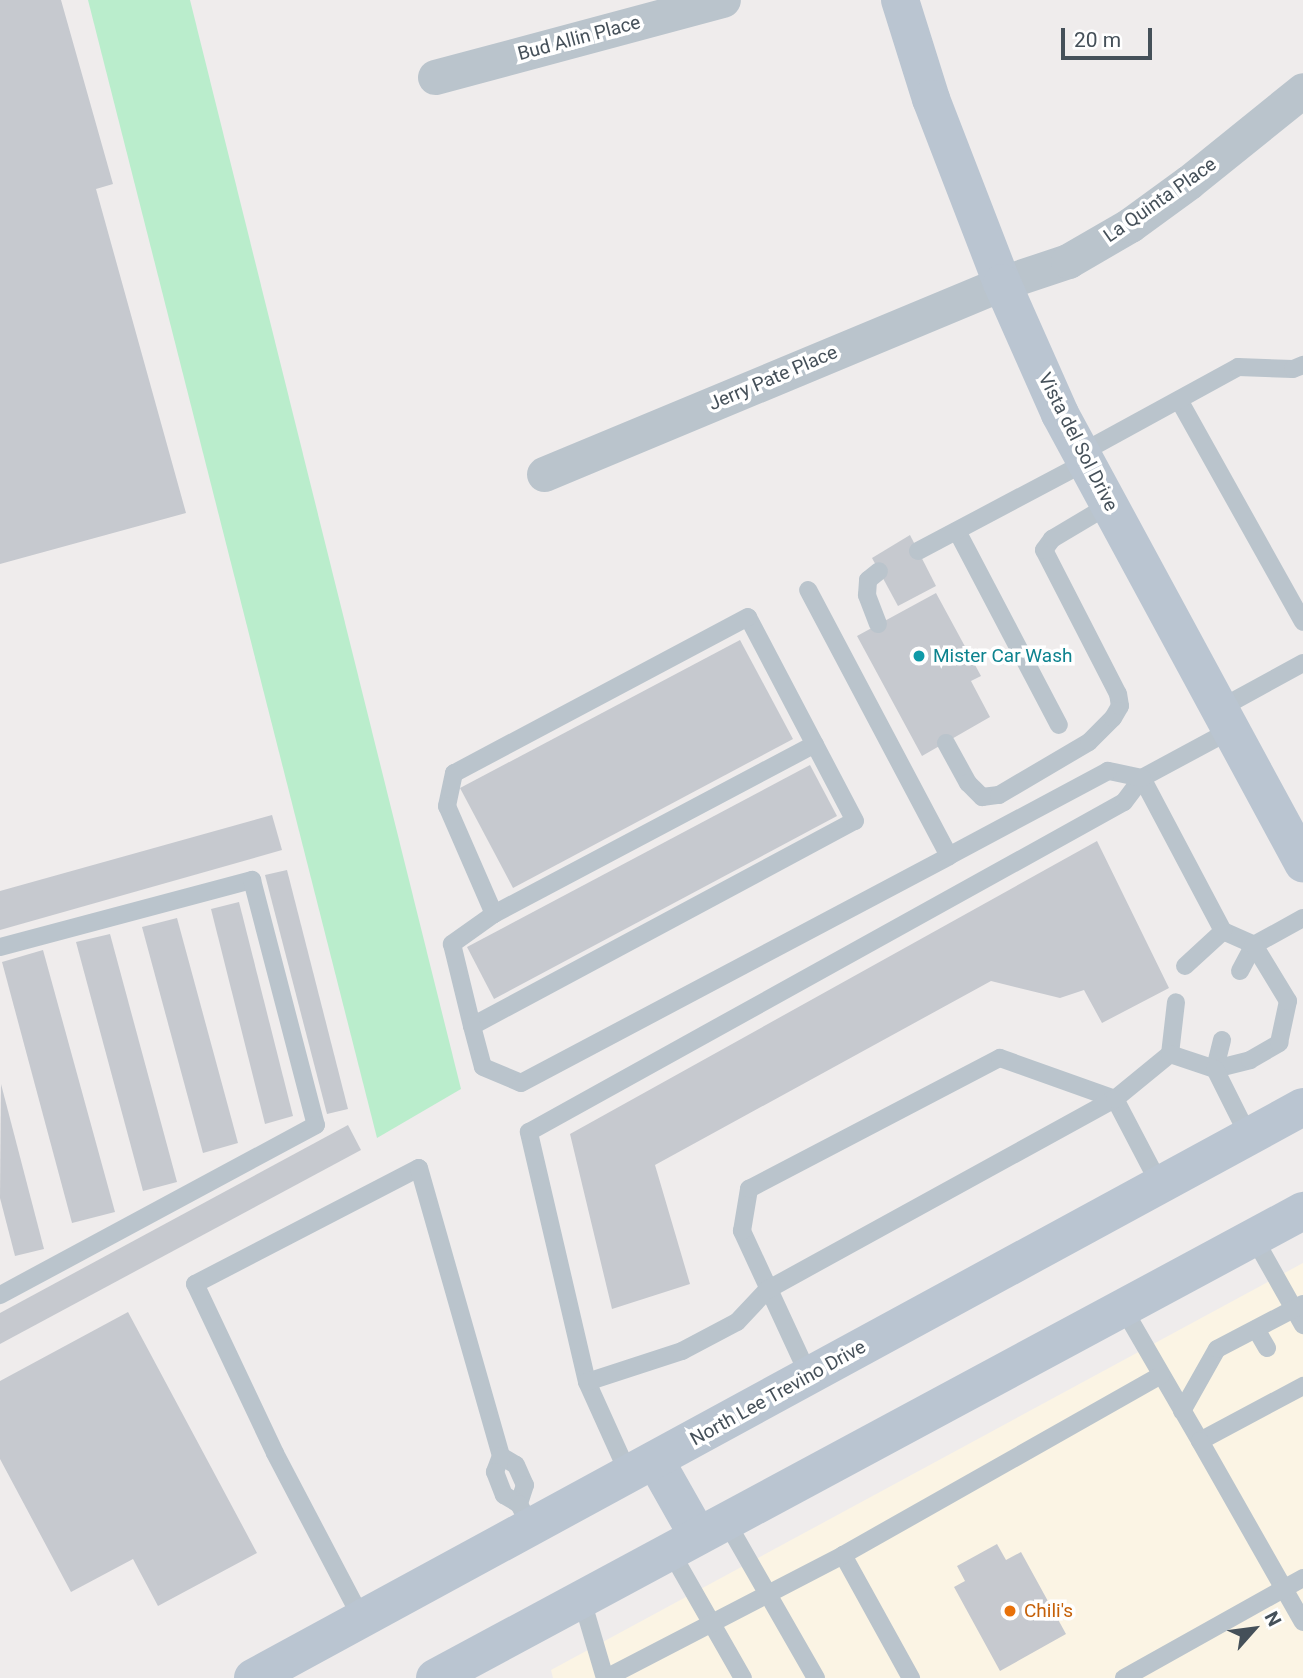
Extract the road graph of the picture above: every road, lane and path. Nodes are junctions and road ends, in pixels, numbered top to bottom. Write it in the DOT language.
graph roads {
  1 [pos="723,0"];
  2 [pos="900,0"];
  3 [pos="435,77"];
  4 [pos="1303,90"];
  5 [pos="1002,283"];
  6 [pos="1303,365"];
  7 [pos="1179,400"];
  8 [pos="1084,458"];
  9 [pos="544,474"];
  10 [pos="1110,505"];
  11 [pos="957,531"];
  12 [pos="918,551"];
  13 [pos="879,572"];
  14 [pos="808,590"];
  15 [pos="1303,622"];
  16 [pos="878,624"];
  17 [pos="1303,663"];
  18 [pos="1225,719"];
  19 [pos="1059,725"];
  20 [pos="946,743"];
  21 [pos="815,744"];
  22 [pos="1142,778"];
  23 [pos="949,856"];
  24 [pos="1303,863"];
  25 [pos="494,914"];
  26 [pos="1303,918"];
  27 [pos="1223,931"];
  28 [pos="1254,945"];
  29 [pos="0,947"];
  30 [pos="1185,966"];
  31 [pos="1240,971"];
  32 [pos="1175,1002"];
  33 [pos="472,1026"];
  34 [pos="1222,1040"];
  35 [pos="1170,1054"];
  36 [pos="1215,1069"];
  37 [pos="1115,1099"];
  38 [pos="1303,1107"];
  39 [pos="1249,1137"];
  40 [pos="1160,1185"];
  41 [pos="1303,1211"];
  42 [pos="1254,1238"];
  43 [pos="767,1290"];
  44 [pos="0,1295"];
  45 [pos="1123,1308"];
  46 [pos="1300,1313"];
  47 [pos="1256,1329"];
  48 [pos="1267,1348"];
  49 [pos="1161,1375"];
  50 [pos="809,1376"];
  51 [pos="587,1382"];
  52 [pos="1293,1385"];
  53 [pos="1182,1412"];
  54 [pos="1200,1441"];
  55 [pos="642,1468"];
  56 [pos="525,1516"];
  57 [pos="698,1537"];
  58 [pos="844,1555"];
  59 [pos="1303,1578"];
  60 [pos="1284,1589"];
  61 [pos="767,1594"];
  62 [pos="582,1600"];
  63 [pos="362,1619"];
  64 [pos="1303,1622"];
  65 [pos="711,1623"];
  66 [pos="253,1678"];
  67 [pos="435,1678"];
  68 [pos="605,1678"];
  69 [pos="743,1678"];
  70 [pos="816,1678"];
  71 [pos="911,1678"];
  72 [pos="1124,1678"];
  1 -- 3 [label="street, Bud Allin Place"];
  2 -- 5 [label="main road, Vista del Sol Drive"];
  4 -- 5 [label="street, La Quinta Place"];
  5 -- 8 [label="main road, Vista del Sol Drive"];
  5 -- 9 [label="street, Jerry Pate Place"];
  6 -- 7 [label="lane"];
  7 -- 8 [label="lane"];
  7 -- 15 [label="lane"];
  8 -- 10 [label="main road, Vista del Sol Drive"];
  8 -- 11 [label="lane"];
  10 -- 18 [label="main road, Vista del Sol Drive"];
  10 -- 20 [label="lane"];
  11 -- 12 [label="lane"];
  11 -- 19 [label="lane"];
  13 -- 16 [label="lane"];
  14 -- 23 [label="lane"];
  17 -- 18 [label="lane"];
  18 -- 22 [label="lane"];
  18 -- 24 [label="main road, Vista del Sol Drive"];
  21 -- 25 [label="lane"];
  21 -- 25 [label="lane"];
  21 -- 33 [label="lane"];
  22 -- 23 [label="lane"];
  22 -- 27 [label="lane"];
  22 -- 51 [label="lane"];
  23 -- 33 [label="lane"];
  25 -- 33 [label="lane"];
  26 -- 28 [label="lane"];
  27 -- 28 [label="lane"];
  27 -- 30 [label="lane"];
  28 -- 31 [label="lane"];
  28 -- 36 [label="lane"];
  29 -- 44 [label="lane"];
  32 -- 35 [label="lane"];
  34 -- 36 [label="lane"];
  35 -- 36 [label="lane"];
  35 -- 37 [label="lane"];
  36 -- 39 [label="lane"];
  37 -- 40 [label="lane"];
  37 -- 43 [label="lane"];
  37 -- 43 [label="lane"];
  38 -- 39 [label="main road, North Lee Trevino Drive"];
  39 -- 40 [label="main road, North Lee Trevino Drive"];
  40 -- 50 [label="main road, North Lee Trevino Drive"];
  41 -- 42 [label="main road"];
  42 -- 45 [label="main road"];
  42 -- 46 [label="lane"];
  43 -- 50 [label="lane"];
  43 -- 51 [label="lane"];
  45 -- 49 [label="lane"];
  45 -- 57 [label="main road"];
  46 -- 47 [label="lane"];
  47 -- 48 [label="lane"];
  47 -- 53 [label="lane"];
  49 -- 53 [label="lane"];
  49 -- 58 [label="lane"];
  50 -- 55 [label="main road, North Lee Trevino Drive"];
  51 -- 55 [label="lane"];
  52 -- 54 [label="lane"];
  53 -- 54 [label="lane"];
  54 -- 60 [label="lane"];
  55 -- 56 [label="main road, North Lee Trevino Drive"];
  55 -- 57 [label="main road"];
  56 -- 63 [label="main road, North Lee Trevino Drive"];
  56 -- 63 [label="lane"];
  57 -- 61 [label="lane"];
  57 -- 62 [label="main road"];
  57 -- 65 [label="lane"];
  58 -- 61 [label="lane"];
  58 -- 71 [label="lane"];
  59 -- 60 [label="lane"];
  60 -- 64 [label="lane"];
  60 -- 72 [label="lane"];
  61 -- 65 [label="lane"];
  61 -- 70 [label="lane"];
  62 -- 67 [label="main road"];
  62 -- 68 [label="lane"];
  63 -- 66 [label="main road, North Lee Trevino Drive"];
  65 -- 68 [label="lane"];
  65 -- 69 [label="lane"];
}
